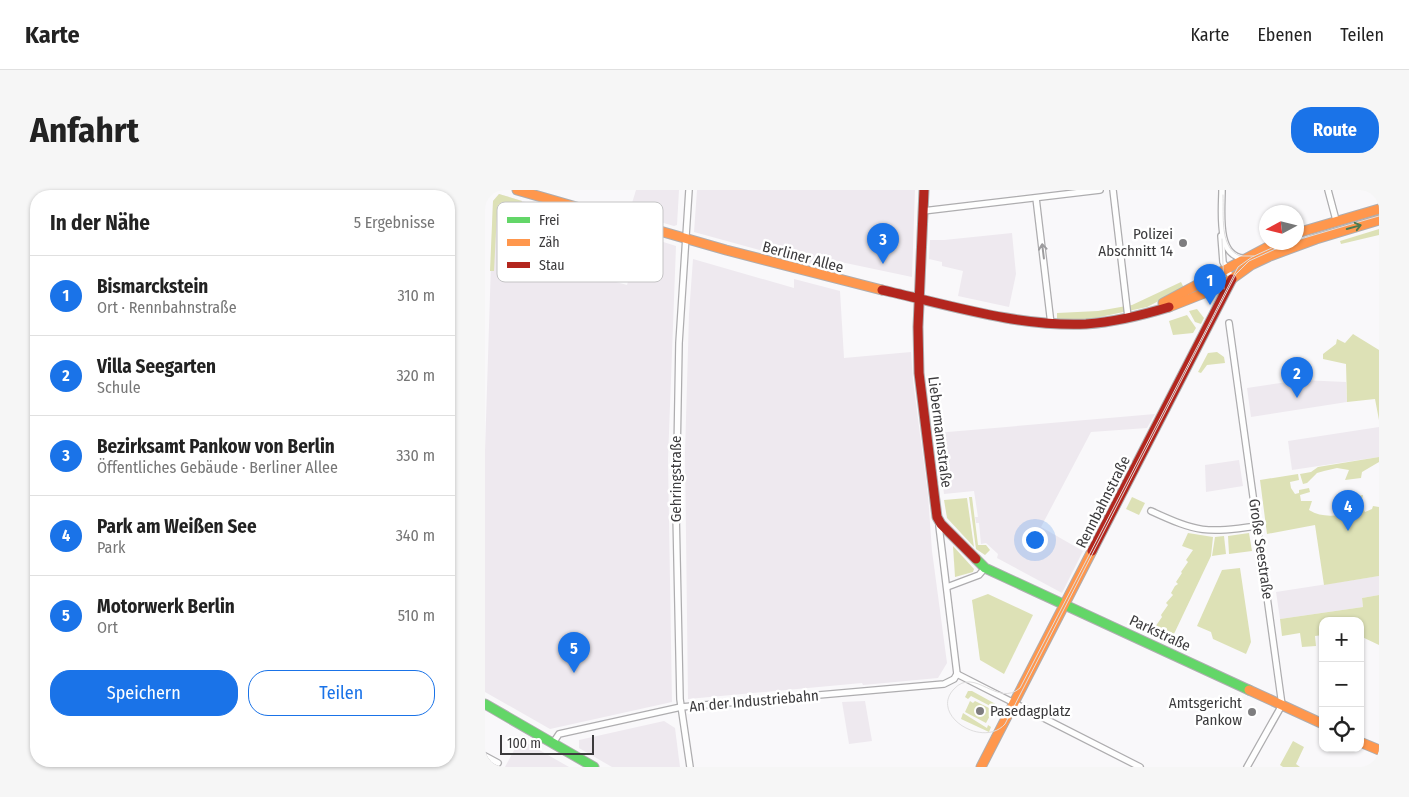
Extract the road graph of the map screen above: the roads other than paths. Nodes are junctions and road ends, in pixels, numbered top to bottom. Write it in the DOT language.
graph roads {
  1 [pos="517,190"];
  2 [pos="689,190"];
  3 [pos="924,190"];
  4 [pos="1099,190"];
  5 [pos="1113,190"];
  6 [pos="1222,190"];
  7 [pos="1328,190"];
  8 [pos="1037,198"];
  9 [pos="559,202"];
  10 [pos="1379,209"];
  11 [pos="923,211"];
  12 [pos="1223,219"];
  13 [pos="1336,220"];
  14 [pos="1379,220"];
  15 [pos="663,231"];
  16 [pos="1304,231"];
  17 [pos="686,238"];
  18 [pos="1261,250"];
  19 [pos="1253,254"];
  20 [pos="1244,258"];
  21 [pos="1226,269"];
  22 [pos="1232,279"];
  23 [pos="920,298"];
  24 [pos="1145,312"];
  25 [pos="1128,318"];
  26 [pos="1229,323"];
  27 [pos="1051,324"];
  28 [pos="1151,510"];
  29 [pos="941,524"];
  30 [pos="1258,526"];
  31 [pos="985,568"];
  32 [pos="947,587"];
  33 [pos="1066,604"];
  34 [pos="957,674"];
  35 [pos="1014,703"];
  36 [pos="485,704"];
  37 [pos="1282,705"];
  38 [pos="681,707"];
  39 [pos="1319,722"];
  40 [pos="553,743"];
  41 [pos="1364,744"];
  42 [pos="1379,750"];
  43 [pos="485,756"];
  44 [pos="498,764"];
  45 [pos="594,767"];
  46 [pos="690,767"];
  47 [pos="981,767"];
  48 [pos="1139,767"];
  49 [pos="1247,767"];
  1 -- 9 [label="main road, Berliner Allee"];
  2 -- 17 [label="street, Gehringstraße"];
  3 -- 11 [label="main road, Liebermannstraße"];
  4 -- 8 [label="street"];
  5 -- 25 [label="street"];
  6 -- 12 [label="street"];
  7 -- 13 [label="street"];
  8 -- 11 [label="street"];
  27 -- 8 [label="street, one-way"];
  10 -- 13 [label="main road"];
  11 -- 23 [label="main road, Liebermannstraße"];
  12 -- 20 [label="street"];
  12 -- 21 [label="street"];
  13 -- 16 [label="main road"];
  22 -- 14 [label="main road, Berliner Allee, one-way"];
  15 -- 17 [label="main road, Berliner Allee"];
  17 -- 23 [label="main road, Berliner Allee"];
  17 -- 38 [label="street, Gehringstraße"];
  18 -- 19 [label="main road, Berliner Allee"];
  19 -- 20 [label="main road, Berliner Allee"];
  19 -- 22 [label="main road, Rennbahnstraße"];
  20 -- 21 [label="main road, Berliner Allee"];
  21 -- 22 [label="street"];
  21 -- 24 [label="main road, Berliner Allee"];
  22 -- 24 [label="main road, Berliner Allee"];
  22 -- 33 [label="main road, Rennbahnstraße"];
  23 -- 27 [label="main road, Berliner Allee"];
  23 -- 29 [label="main road, Liebermannstraße"];
  24 -- 25 [label="main road, Berliner Allee"];
  25 -- 27 [label="main road, Berliner Allee"];
  26 -- 30 [label="street, Große Seestraße"];
  28 -- 30 [label="street"];
  29 -- 31 [label="main road, Parkstraße"];
  29 -- 32 [label="street, Liebermannstraße"];
  30 -- 37 [label="street, Große Seestraße"];
  31 -- 32 [label="street"];
  31 -- 33 [label="main road, Parkstraße"];
  32 -- 34 [label="street, Liebermannstraße"];
  33 -- 35 [label="main road, Rennbahnstraße"];
  33 -- 37 [label="main road, Parkstraße"];
  34 -- 35 [label="street"];
  34 -- 38 [label="street, An der Industriebahn"];
  35 -- 47 [label="main road, Rennbahnstraße"];
  35 -- 48 [label="street"];
  36 -- 40 [label="main road"];
  37 -- 39 [label="main road, Parkstraße"];
  37 -- 49 [label="street"];
  38 -- 40 [label="street, An der Industriebahn"];
  38 -- 46 [label="street, Gehringstraße"];
  40 -- 45 [label="main road"];
  41 -- 42 [label="main road"];
  43 -- 44 [label="street"];
}
